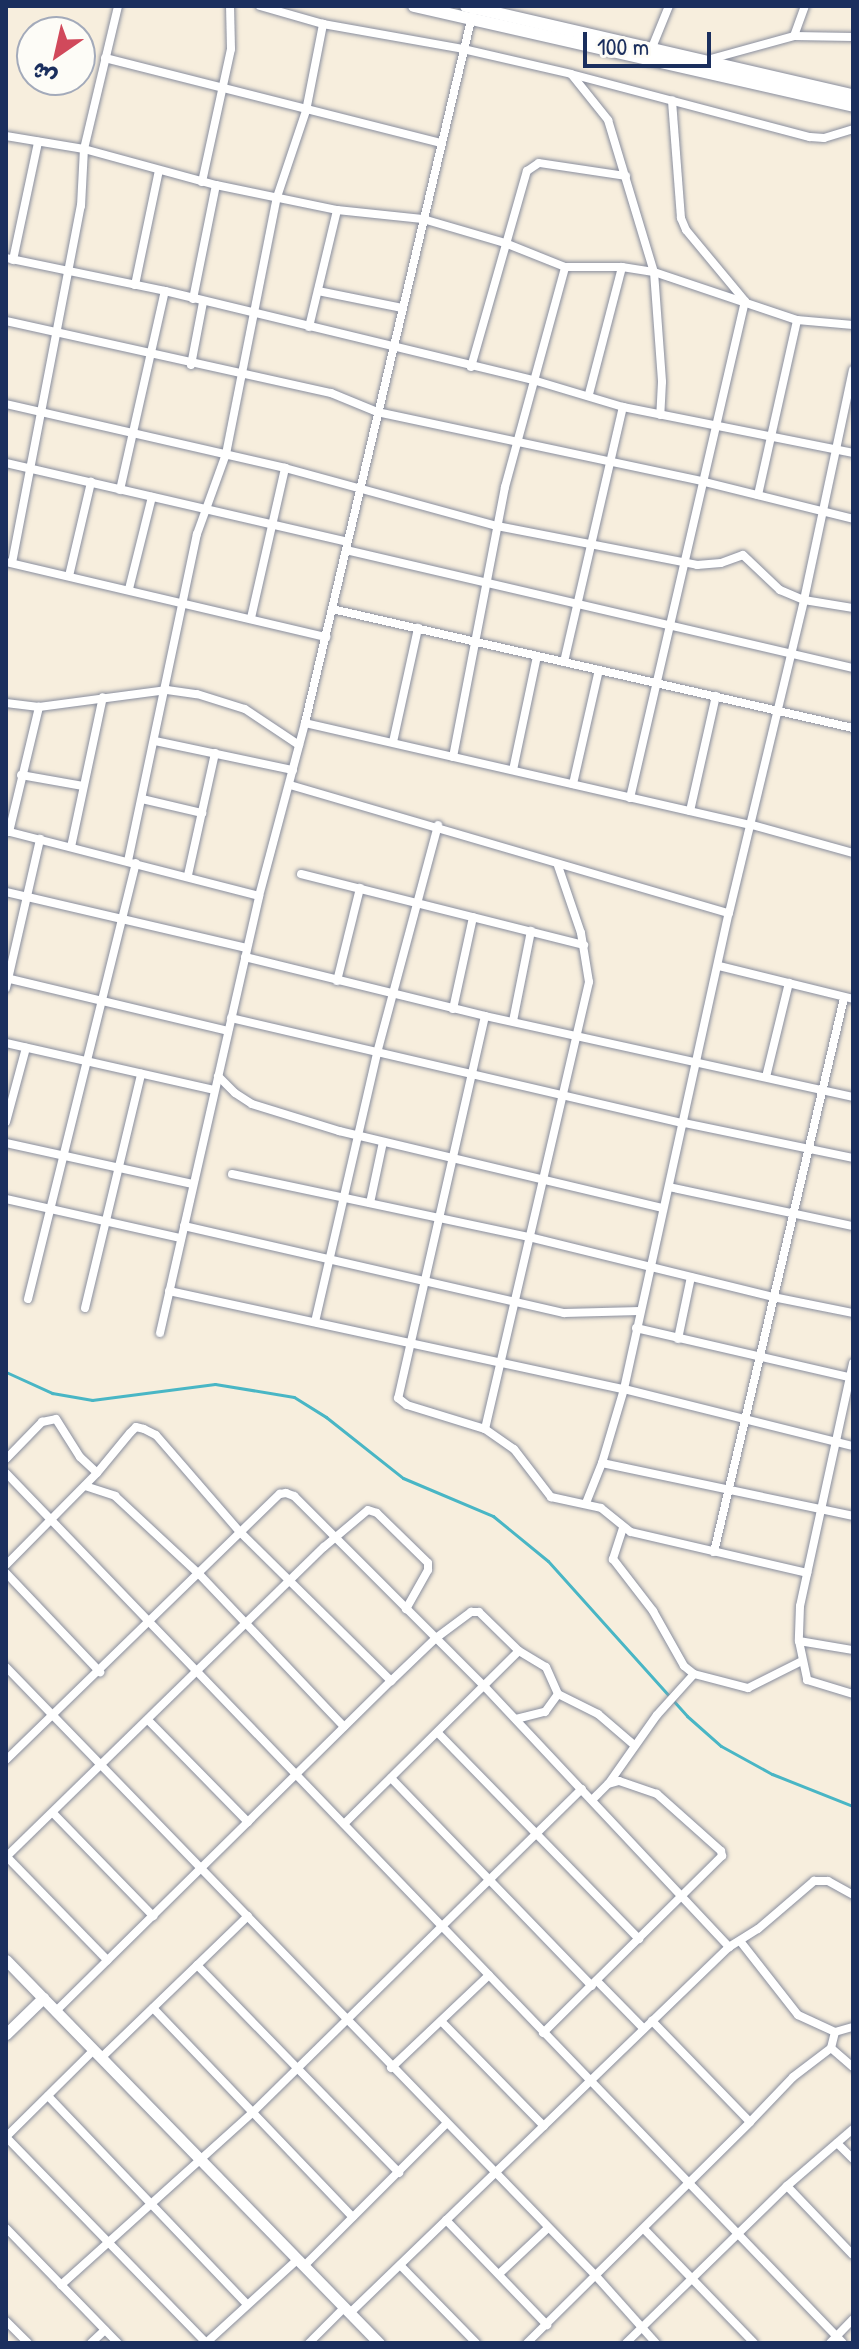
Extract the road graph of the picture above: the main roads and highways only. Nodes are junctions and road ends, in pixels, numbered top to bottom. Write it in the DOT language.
graph roads {
  1 [pos="414,6"];
  2 [pos="471,10"];
  3 [pos="665,60"];
  4 [pos="852,97"];
  1 -- 2 [label="main road"];
  2 -- 3 [label="main road"];
  2 -- 3 [label="main road"];
  3 -- 4 [label="main road"];
  3 -- 4 [label="main road"];
}
